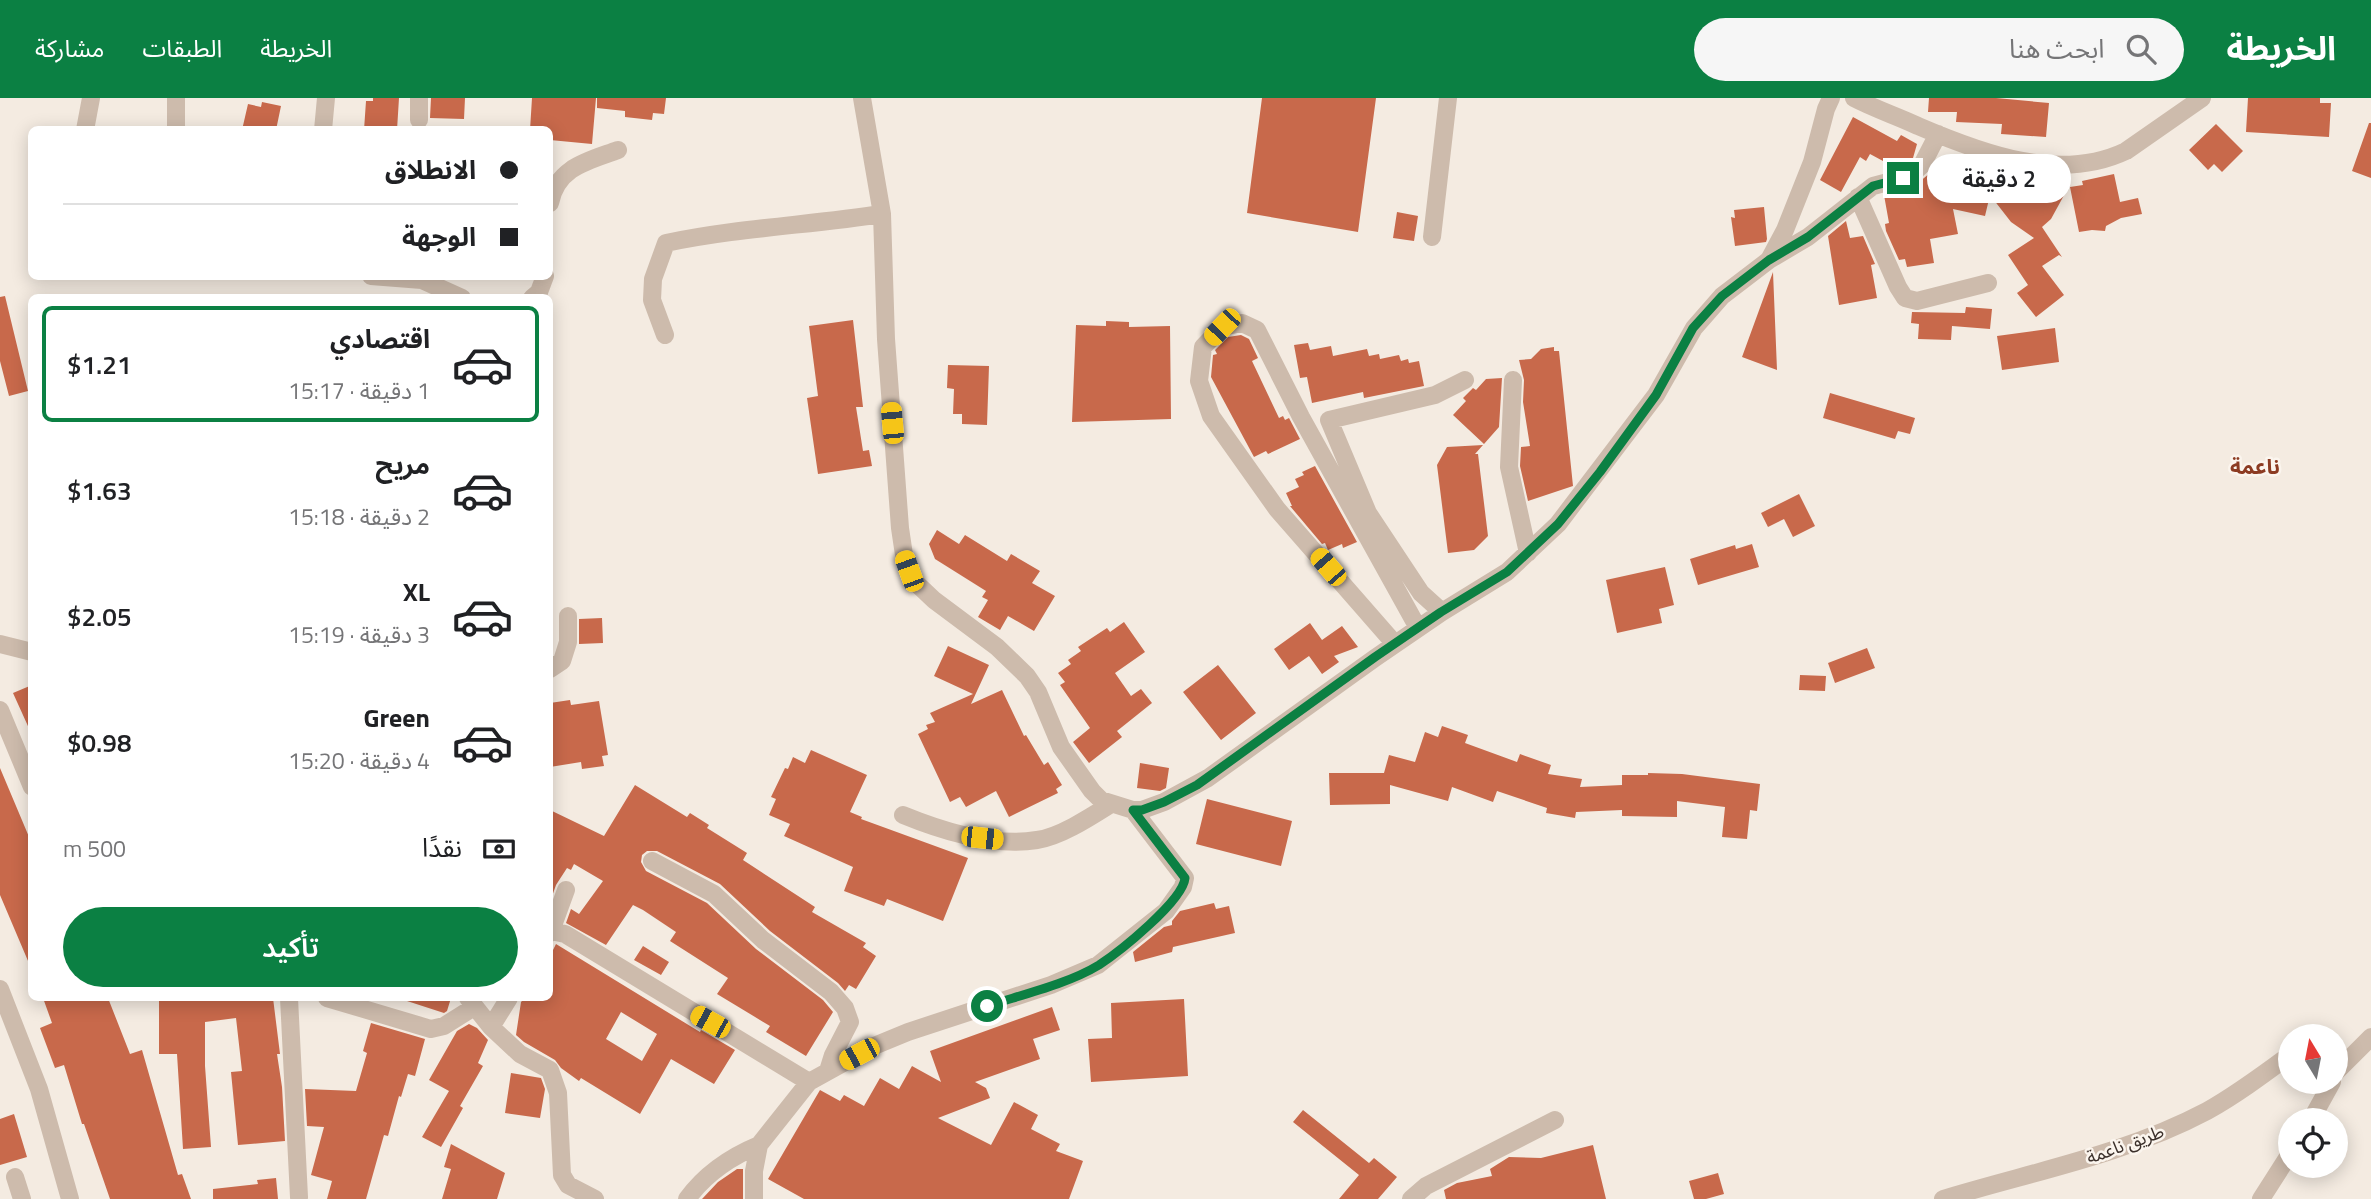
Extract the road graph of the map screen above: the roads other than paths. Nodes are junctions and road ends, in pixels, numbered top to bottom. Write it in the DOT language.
graph roads {
  1 [pos="91,98"];
  2 [pos="176,98"];
  3 [pos="326,98"];
  4 [pos="419,98"];
  5 [pos="862,98"];
  6 [pos="1448,98"];
  7 [pos="1831,98"];
  8 [pos="1854,98"];
  9 [pos="2202,98"];
  10 [pos="419,120"];
  11 [pos="86,126"];
  12 [pos="176,126"];
  13 [pos="323,126"];
  14 [pos="1938,134"];
  15 [pos="618,150"];
  16 [pos="553,193"];
  17 [pos="1858,197"];
  18 [pos="882,214"];
  19 [pos="1432,237"];
  20 [pos="1769,260"];
  21 [pos="422,280"];
  22 [pos="1988,282"];
  23 [pos="453,294"];
  24 [pos="665,335"];
  25 [pos="1465,380"];
  26 [pos="1513,380"];
  27 [pos="1528,553"];
  28 [pos="1441,612"];
  29 [pos="568,616"];
  30 [pos="1418,628"];
  31 [pos="0,644"];
  32 [pos="1395,644"];
  33 [pos="28,651"];
  34 [pos="553,667"];
  35 [pos="0,710"];
  36 [pos="28,777"];
  37 [pos="1111,804"];
  38 [pos="1133,810"];
  39 [pos="903,816"];
  40 [pos="652,861"];
  41 [pos="566,890"];
  42 [pos="553,924"];
  43 [pos="553,933"];
  44 [pos="0,989"];
  45 [pos="289,1001"];
  46 [pos="337,1001"];
  47 [pos="507,1001"];
  48 [pos="471,1002"];
  49 [pos="491,1027"];
  50 [pos="2371,1037"];
  51 [pos="2348,1060"];
  52 [pos="2278,1063"];
  53 [pos="828,1071"];
  54 [pos="809,1082"];
  55 [pos="1555,1120"];
  56 [pos="759,1145"];
  57 [pos="2278,1172"];
  58 [pos="15,1177"];
  59 [pos="299,1197"];
  60 [pos="22,1199"];
  61 [pos="70,1199"];
  62 [pos="595,1199"];
  63 [pos="687,1199"];
  64 [pos="754,1199"];
  65 [pos="1411,1199"];
  66 [pos="1943,1199"];
  67 [pos="2261,1199"];
  1 -- 11 [label="street"];
  2 -- 12 [label="street"];
  3 -- 13 [label="street"];
  4 -- 10 [label="street"];
  5 -- 18 [label="street"];
  6 -- 19 [label="street"];
  7 -- 20 [label="street"];
  8 -- 14 [label="street"];
  9 -- 14 [label="street"];
  14 -- 17 [label="street"];
  15 -- 16 [label="street"];
  17 -- 20 [label="street"];
  17 -- 22 [label="street"];
  18 -- 24 [label="street"];
  18 -- 37 [label="street"];
  20 -- 27 [label="street"];
  21 -- 23 [label="street"];
  25 -- 28 [label="street"];
  26 -- 27 [label="street"];
  27 -- 28 [label="street"];
  28 -- 30 [label="street"];
  29 -- 34 [label="street"];
  30 -- 32 [label="street"];
  30 -- 32 [label="street"];
  31 -- 33 [label="street"];
  32 -- 38 [label="street"];
  35 -- 36 [label="street"];
  37 -- 38 [label="street"];
  37 -- 39 [label="street"];
  38 -- 53 [label="street"];
  40 -- 53 [label="street"];
  41 -- 42 [label="street"];
  43 -- 54 [label="street"];
  44 -- 61 [label="street"];
  45 -- 59 [label="street"];
  46 -- 48 [label="street"];
  47 -- 49 [label="street"];
  48 -- 49 [label="street"];
  49 -- 62 [label="street"];
  50 -- 51 [label="street"];
  52 -- 66 [label="street, طريق ناعمة"];
  53 -- 54 [label="street"];
  54 -- 56 [label="street"];
  55 -- 65 [label="street"];
  56 -- 63 [label="street"];
  56 -- 64 [label="street"];
  57 -- 67 [label="street"];
  58 -- 60 [label="street"];
}
